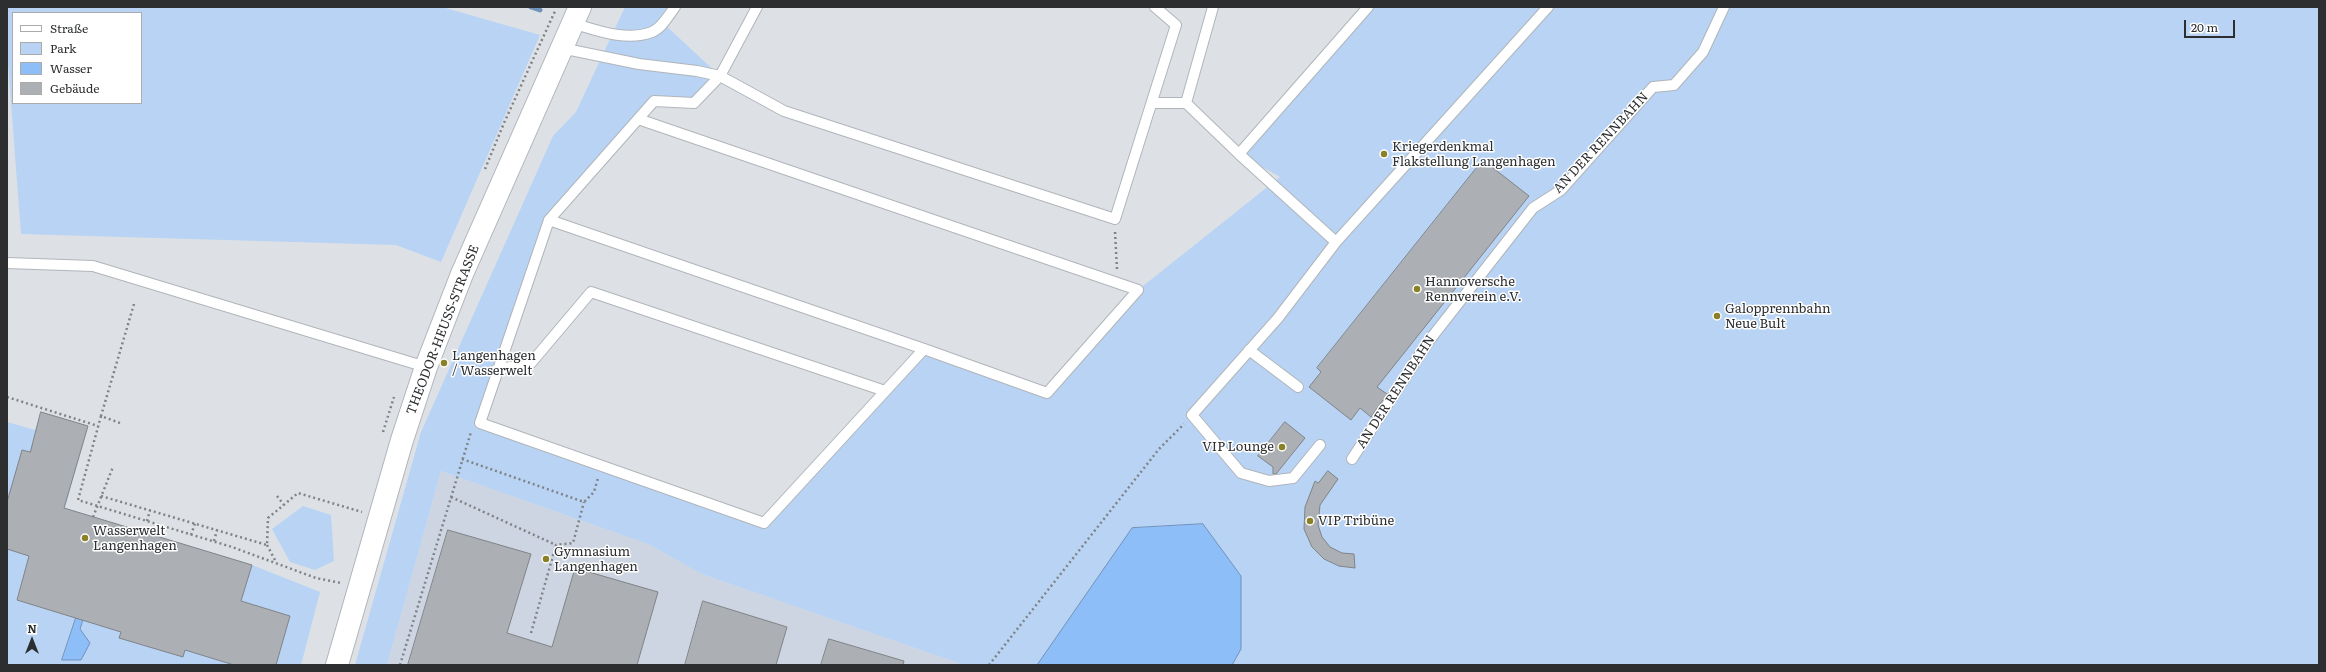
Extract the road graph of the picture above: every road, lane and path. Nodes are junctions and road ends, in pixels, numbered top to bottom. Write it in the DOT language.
graph roads {
  1 [pos="675,7"];
  2 [pos="757,7"];
  3 [pos="1156,7"];
  4 [pos="1213,7"];
  5 [pos="1368,7"];
  6 [pos="1548,7"];
  7 [pos="1723,8"];
  8 [pos="576,15"];
  9 [pos="561,48"];
  10 [pos="720,76"];
  11 [pos="1186,102"];
  12 [pos="1152,103"];
  13 [pos="638,119"];
  14 [pos="1240,154"];
  15 [pos="1115,219"];
  16 [pos="550,220"];
  17 [pos="1336,242"];
  18 [pos="7,264"];
  19 [pos="1117,282"];
  20 [pos="134,304"];
  21 [pos="924,349"];
  22 [pos="1250,350"];
  23 [pos="426,366"];
  24 [pos="496,370"];
  25 [pos="1298,387"];
  26 [pos="885,391"];
  27 [pos="7,397"];
  28 [pos="1192,415"];
  29 [pos="101,416"];
  30 [pos="120,423"];
  31 [pos="480,423"];
  32 [pos="98,426"];
  33 [pos="1320,445"];
  34 [pos="462,460"];
  35 [pos="1352,460"];
  36 [pos="602,466"];
  37 [pos="113,467"];
  38 [pos="101,496"];
  39 [pos="277,496"];
  40 [pos="451,497"];
  41 [pos="584,502"];
  42 [pos="284,505"];
  43 [pos="97,506"];
  44 [pos="150,510"];
  45 [pos="362,512"];
  46 [pos="93,517"];
  47 [pos="147,521"];
  48 [pos="195,523"];
  49 [pos="217,530"];
  50 [pos="191,535"];
  51 [pos="214,541"];
  52 [pos="267,545"];
  53 [pos="556,545"];
  54 [pos="276,563"];
  55 [pos="341,583"];
  56 [pos="531,633"];
  57 [pos="337,665"];
  58 [pos="400,665"];
  59 [pos="989,665"];
  1 -- 8 [label="lane"];
  2 -- 10 [label="lane"];
  3 -- 12 [label="lane"];
  4 -- 11 [label="lane"];
  5 -- 14 [label="lane"];
  6 -- 17 [label="lane"];
  7 -- 35 [label="lane, AN DER RENNBAHN"];
  8 -- 9 [label="street, THEODOR-HEUSS-STRASSE"];
  9 -- 10 [label="lane"];
  9 -- 23 [label="street, THEODOR-HEUSS-STRASSE"];
  10 -- 13 [label="lane"];
  10 -- 15 [label="lane"];
  11 -- 12 [label="lane"];
  11 -- 14 [label="lane"];
  12 -- 15 [label="lane"];
  13 -- 16 [label="lane"];
  13 -- 19 [label="lane"];
  14 -- 17 [label="lane"];
  15 -- 19 [label="path"];
  16 -- 21 [label="lane"];
  16 -- 24 [label="lane"];
  17 -- 22 [label="lane"];
  18 -- 23 [label="lane"];
  19 -- 21 [label="lane"];
  20 -- 29 [label="path"];
  21 -- 26 [label="lane"];
  22 -- 25 [label="lane"];
  22 -- 28 [label="lane"];
  23 -- 57 [label="street, THEODOR-HEUSS-STRASSE"];
  24 -- 26 [label="lane"];
  24 -- 31 [label="lane"];
  26 -- 36 [label="lane"];
  27 -- 32 [label="path"];
  28 -- 33 [label="lane"];
  28 -- 59 [label="path"];
  29 -- 30 [label="path"];
  29 -- 32 [label="path"];
  31 -- 34 [label="path"];
  31 -- 36 [label="lane"];
  32 -- 43 [label="path"];
  34 -- 40 [label="path"];
  34 -- 41 [label="path"];
  36 -- 41 [label="path"];
  37 -- 38 [label="path"];
  38 -- 43 [label="path"];
  38 -- 44 [label="path"];
  39 -- 42 [label="path"];
  40 -- 53 [label="path"];
  40 -- 58 [label="path"];
  41 -- 53 [label="path"];
  42 -- 45 [label="path"];
  42 -- 52 [label="path"];
  43 -- 46 [label="path"];
  43 -- 47 [label="path"];
  44 -- 47 [label="path"];
  44 -- 48 [label="path"];
  47 -- 50 [label="path"];
  48 -- 49 [label="path"];
  48 -- 50 [label="path"];
  49 -- 51 [label="path"];
  49 -- 52 [label="path"];
  50 -- 51 [label="path"];
  51 -- 54 [label="path"];
  52 -- 54 [label="path"];
  53 -- 56 [label="path"];
  54 -- 55 [label="path"];
}
